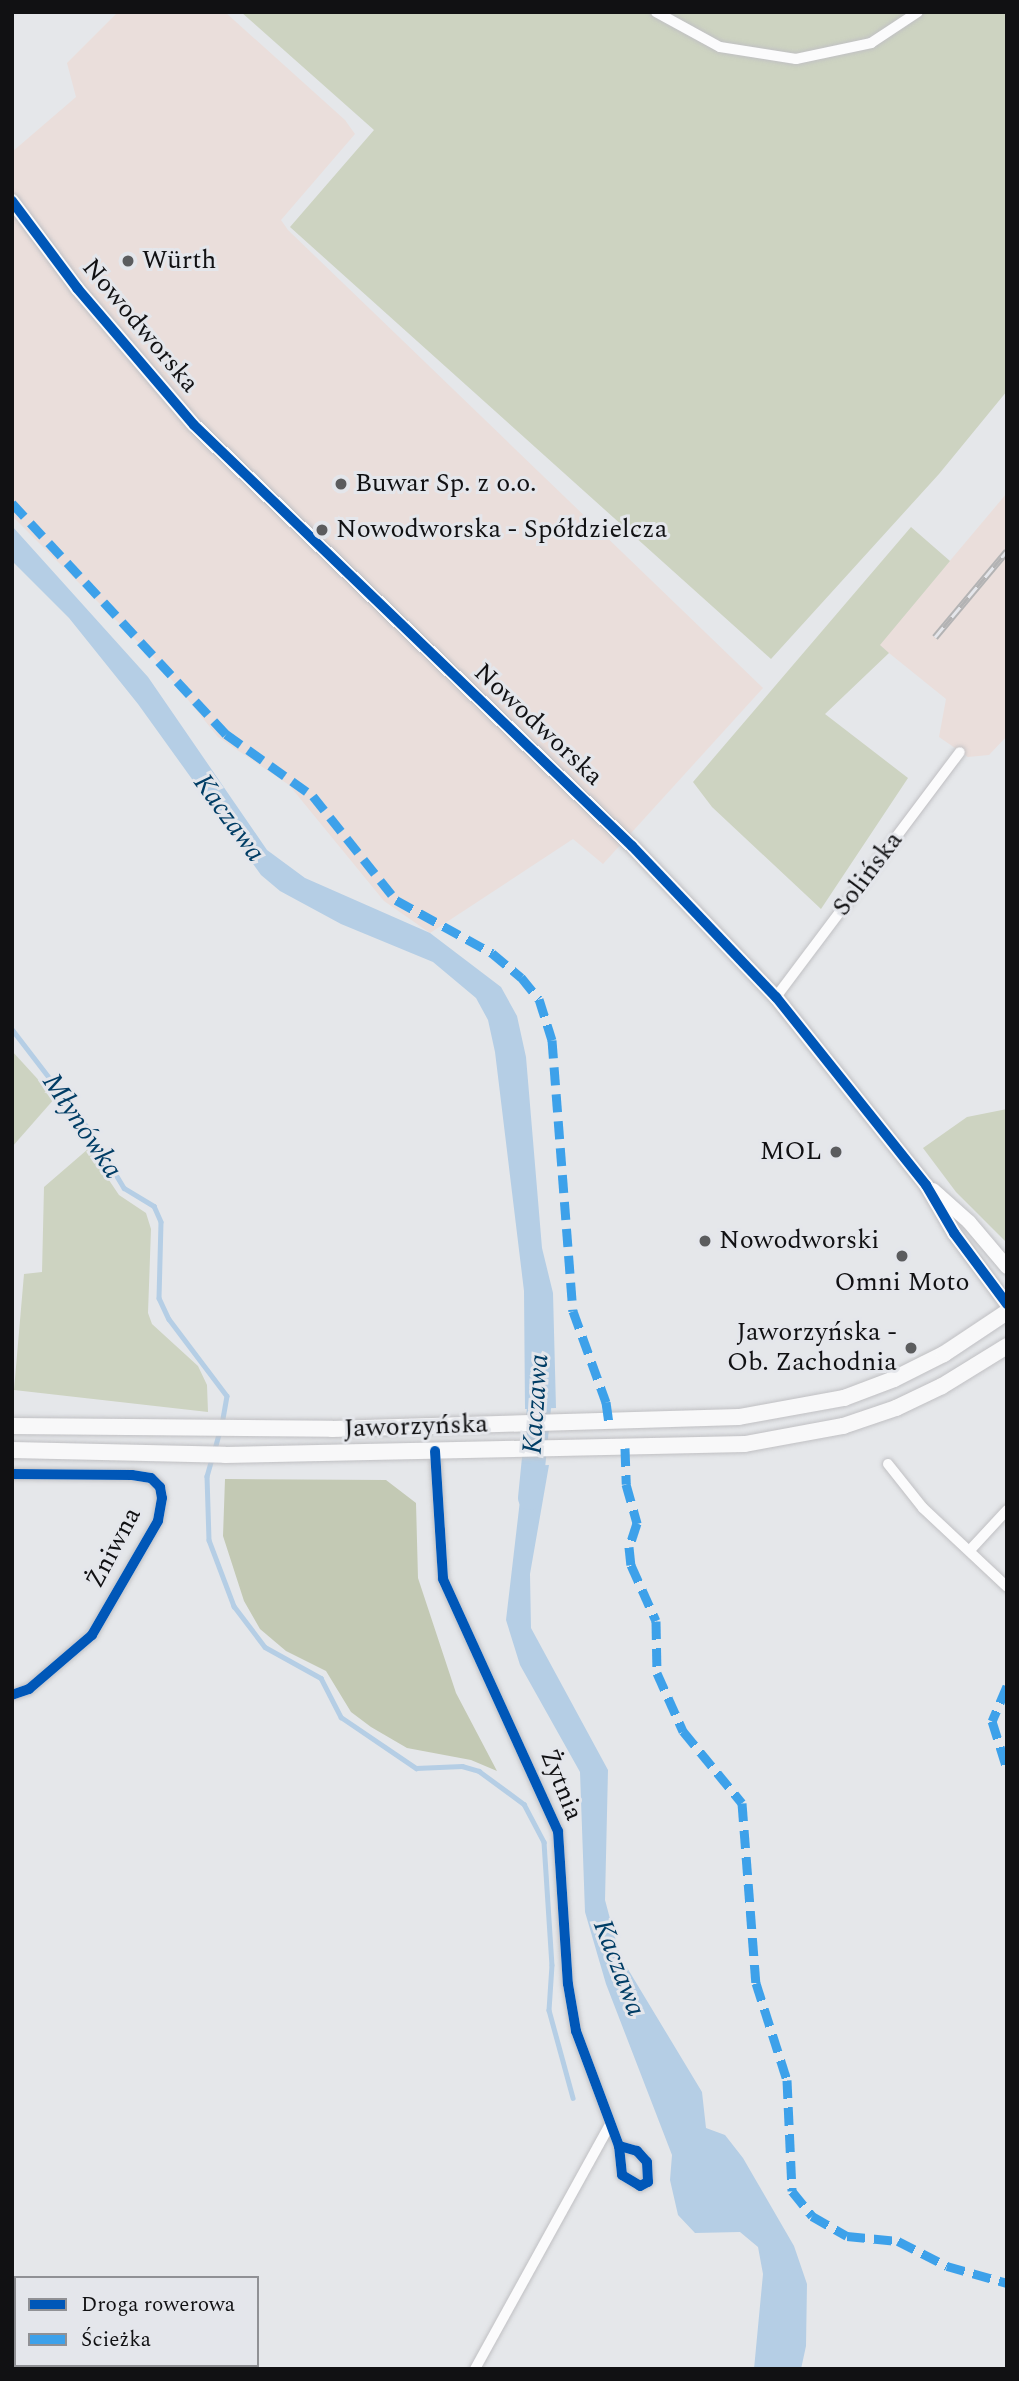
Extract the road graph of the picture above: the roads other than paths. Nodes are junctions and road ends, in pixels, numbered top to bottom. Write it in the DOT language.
graph roads {
  1 [pos="656,12"];
  2 [pos="918,12"];
  3 [pos="12,201"];
  4 [pos="960,752"];
  5 [pos="776,997"];
  6 [pos="926,1185"];
  7 [pos="1007,1267"];
  8 [pos="1007,1304"];
  9 [pos="1007,1312"];
  10 [pos="1007,1346"];
  11 [pos="12,1426"];
  12 [pos="12,1450"];
  13 [pos="435,1451"];
  14 [pos="888,1464"];
  15 [pos="12,1474"];
  16 [pos="1007,1510"];
  17 [pos="971,1549"];
  18 [pos="1007,1587"];
  19 [pos="12,1695"];
  20 [pos="610,2124"];
  21 [pos="619,2146"];
  22 [pos="475,2369"];
  1 -- 2 [label="street"];
  3 -- 5 [label="street, Nowodworska"];
  4 -- 5 [label="street, Solińska"];
  5 -- 6 [label="street, Nowodworska"];
  6 -- 7 [label="street, Nowodworska"];
  6 -- 8 [label="street, Nowodworska"];
  9 -- 11 [label="main road, Jaworzyńska"];
  10 -- 13 [label="main road, Jaworzyńska"];
  12 -- 13 [label="main road, Jaworzyńska"];
  13 -- 20 [label="street, Żytnia"];
  14 -- 17 [label="street"];
  15 -- 19 [label="street, Żniwna"];
  16 -- 17 [label="street"];
  17 -- 18 [label="street"];
  20 -- 21 [label="street, Żytnia"];
  20 -- 22 [label="street"];
}
